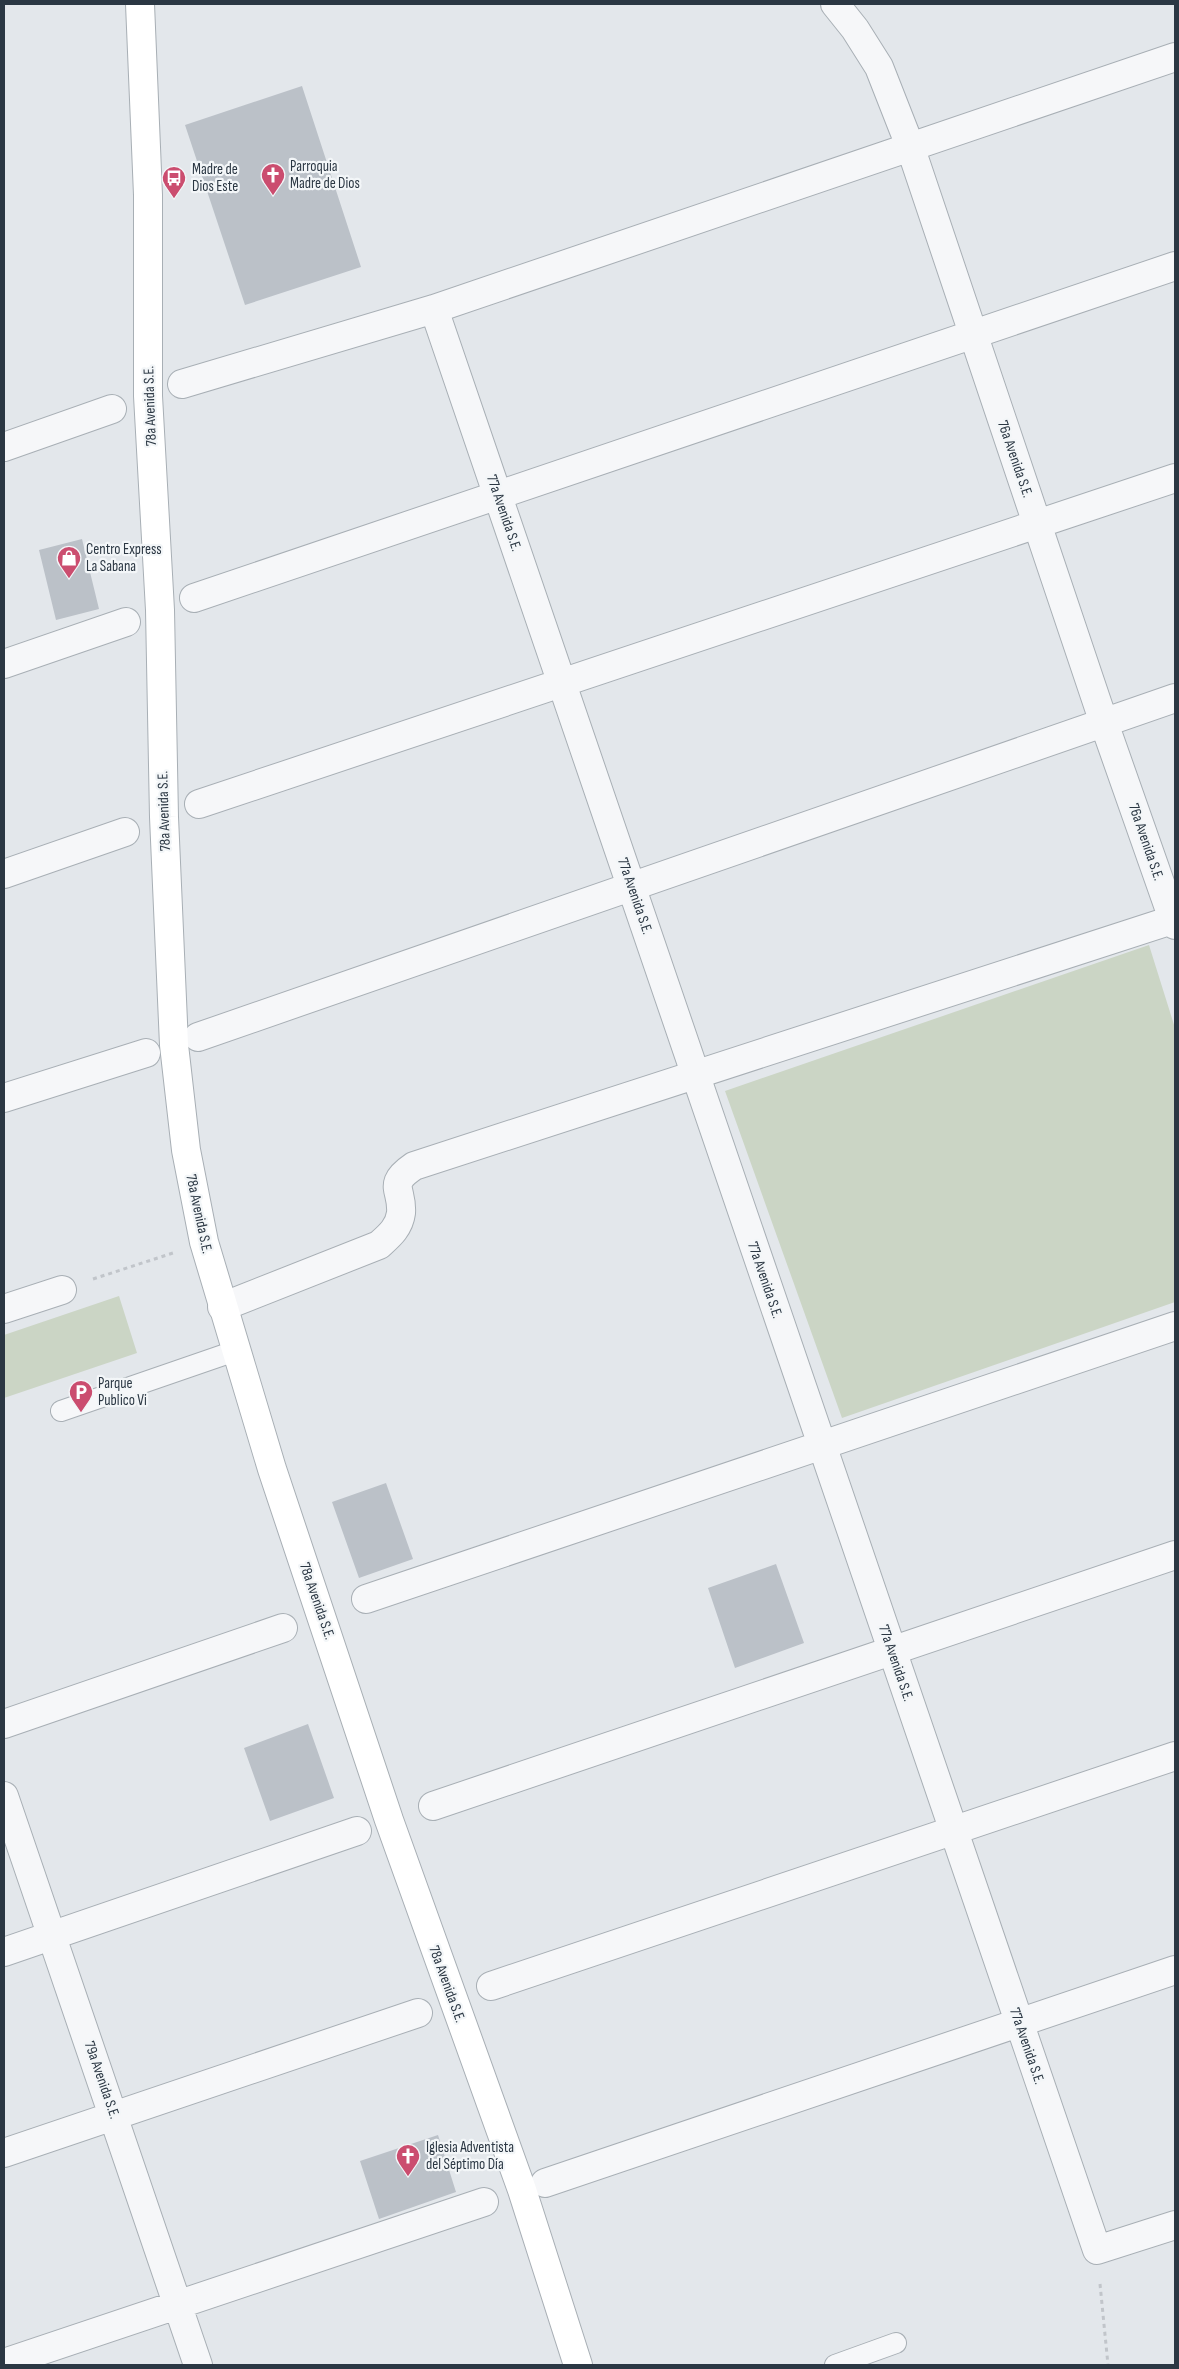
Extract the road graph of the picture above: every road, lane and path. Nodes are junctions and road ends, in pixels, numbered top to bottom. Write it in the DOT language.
graph roads {
  1 [pos="140,4"];
  2 [pos="835,4"];
  3 [pos="1175,57"];
  4 [pos="910,146"];
  5 [pos="1175,266"];
  6 [pos="434,309"];
  7 [pos="973,334"];
  8 [pos="182,384"];
  9 [pos="112,409"];
  10 [pos="4,447"];
  11 [pos="1175,478"];
  12 [pos="498,495"];
  13 [pos="1037,524"];
  14 [pos="194,598"];
  15 [pos="126,622"];
  16 [pos="4,664"];
  17 [pos="562,683"];
  18 [pos="1175,698"];
  19 [pos="1104,723"];
  20 [pos="198,804"];
  21 [pos="125,832"];
  22 [pos="4,874"];
  23 [pos="631,887"];
  24 [pos="1175,921"];
  25 [pos="198,1037"];
  26 [pos="146,1053"];
  27 [pos="695,1074"];
  28 [pos="4,1098"];
  29 [pos="204,1242"];
  30 [pos="62,1290"];
  31 [pos="222,1307"];
  32 [pos="4,1309"];
  33 [pos="1175,1326"];
  34 [pos="235,1351"];
  35 [pos="61,1411"];
  36 [pos="822,1445"];
  37 [pos="1175,1555"];
  38 [pos="366,1599"];
  39 [pos="283,1628"];
  40 [pos="892,1650"];
  41 [pos="4,1724"];
  42 [pos="1175,1756"];
  43 [pos="4,1796"];
  44 [pos="433,1806"];
  45 [pos="357,1831"];
  46 [pos="953,1831"];
  47 [pos="52,1936"];
  48 [pos="4,1952"];
  49 [pos="1175,1970"];
  50 [pos="491,1986"];
  51 [pos="418,2013"];
  52 [pos="1019,2023"];
  53 [pos="114,2117"];
  54 [pos="4,2153"];
  55 [pos="545,2183"];
  56 [pos="484,2202"];
  57 [pos="1175,2225"];
  58 [pos="1097,2250"];
  59 [pos="179,2304"];
  60 [pos="896,2343"];
  61 [pos="4,2363"];
  62 [pos="198,2365"];
  63 [pos="578,2365"];
  64 [pos="835,2365"];
  65 [pos="1108,2365"];
  1 -- 29 [label="street, 78a Avenida S.E."];
  2 -- 4 [label="street, 76a Avenida S.E."];
  3 -- 4 [label="street"];
  4 -- 6 [label="street"];
  4 -- 7 [label="street, 76a Avenida S.E."];
  5 -- 7 [label="street"];
  6 -- 8 [label="street"];
  6 -- 12 [label="street, 77a Avenida S.E."];
  7 -- 12 [label="street"];
  7 -- 13 [label="street, 76a Avenida S.E."];
  9 -- 10 [label="street"];
  11 -- 13 [label="street"];
  12 -- 14 [label="street"];
  12 -- 17 [label="street, 77a Avenida S.E."];
  13 -- 17 [label="street"];
  13 -- 19 [label="street, 76a Avenida S.E."];
  15 -- 16 [label="street"];
  17 -- 20 [label="street"];
  17 -- 23 [label="street, 77a Avenida S.E."];
  18 -- 19 [label="street"];
  19 -- 23 [label="street"];
  19 -- 24 [label="street, 76a Avenida S.E."];
  21 -- 22 [label="street"];
  23 -- 25 [label="street"];
  23 -- 27 [label="street, 77a Avenida S.E."];
  24 -- 27 [label="street"];
  26 -- 28 [label="street"];
  27 -- 31 [label="street"];
  27 -- 36 [label="street, 77a Avenida S.E."];
  29 -- 30 [label="path"];
  29 -- 31 [label="street, 78a Avenida S.E."];
  30 -- 32 [label="street"];
  31 -- 34 [label="street, 78a Avenida S.E."];
  33 -- 36 [label="street"];
  34 -- 35 [label="lane"];
  34 -- 63 [label="street, 78a Avenida S.E."];
  36 -- 38 [label="street"];
  36 -- 40 [label="street, 77a Avenida S.E."];
  37 -- 40 [label="street"];
  39 -- 41 [label="street"];
  40 -- 44 [label="street"];
  40 -- 46 [label="street, 77a Avenida S.E."];
  42 -- 46 [label="street"];
  43 -- 47 [label="street, 79a Avenida S.E."];
  45 -- 47 [label="street"];
  46 -- 50 [label="street"];
  46 -- 52 [label="street, 77a Avenida S.E."];
  47 -- 48 [label="street"];
  47 -- 53 [label="street, 79a Avenida S.E."];
  49 -- 52 [label="street"];
  51 -- 53 [label="street"];
  52 -- 55 [label="street"];
  52 -- 58 [label="street, 77a Avenida S.E."];
  53 -- 54 [label="street"];
  53 -- 59 [label="street, 79a Avenida S.E."];
  56 -- 59 [label="street"];
  57 -- 58 [label="street"];
  58 -- 65 [label="path"];
  59 -- 61 [label="street"];
  59 -- 62 [label="street, 79a Avenida S.E."];
  60 -- 64 [label="lane"];
}
